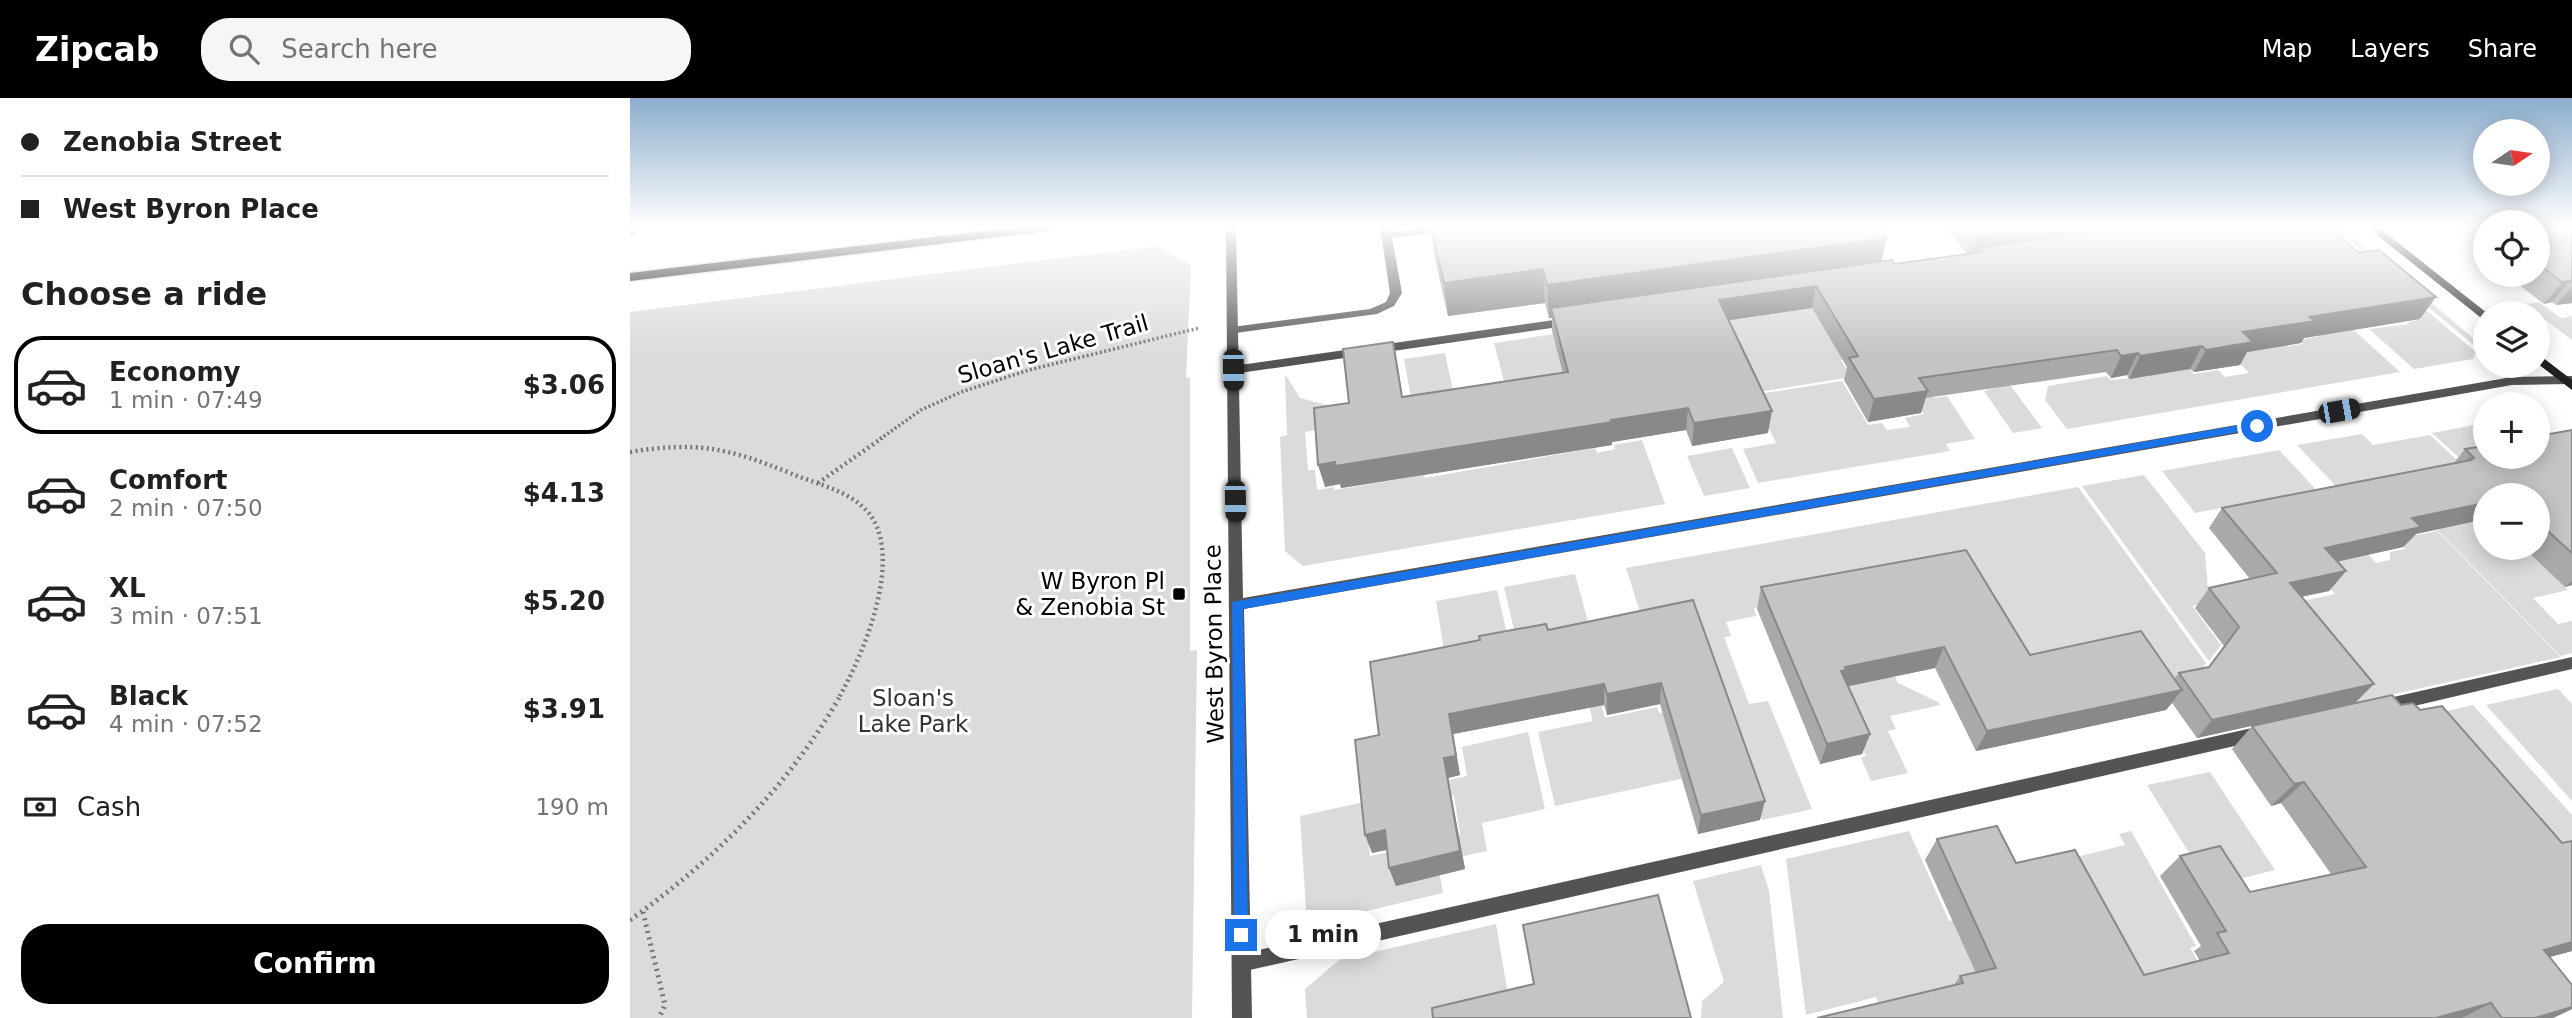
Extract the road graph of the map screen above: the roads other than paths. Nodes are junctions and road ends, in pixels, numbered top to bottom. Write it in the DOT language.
graph roads {
  1 [pos="685,270"];
  2 [pos="1231,270"];
  3 [pos="1392,270"];
  4 [pos="2426,270"];
  5 [pos="630,277"];
  6 [pos="2473,307"];
  7 [pos="1583,320"];
  8 [pos="1232,331"];
  9 [pos="2550,367"];
  10 [pos="1233,370"];
  11 [pos="2570,382"];
  12 [pos="1237,605"];
  13 [pos="2572,663"];
  14 [pos="2368,709"];
  15 [pos="2273,731"];
  16 [pos="1241,963"];
  17 [pos="1242,1018"];
  1 -- 5 [label="main road"];
  2 -- 8 [label="street, West Byron Place"];
  3 -- 8 [label="street"];
  4 -- 6 [label="street"];
  7 -- 10 [label="street"];
  8 -- 10 [label="street, West Byron Place"];
  9 -- 11 [label="street"];
  10 -- 12 [label="street, West Byron Place"];
  11 -- 12 [label="street"];
  12 -- 16 [label="street, West Byron Place"];
  13 -- 14 [label="street"];
  15 -- 16 [label="street"];
  16 -- 17 [label="street, West Byron Place"];
}
